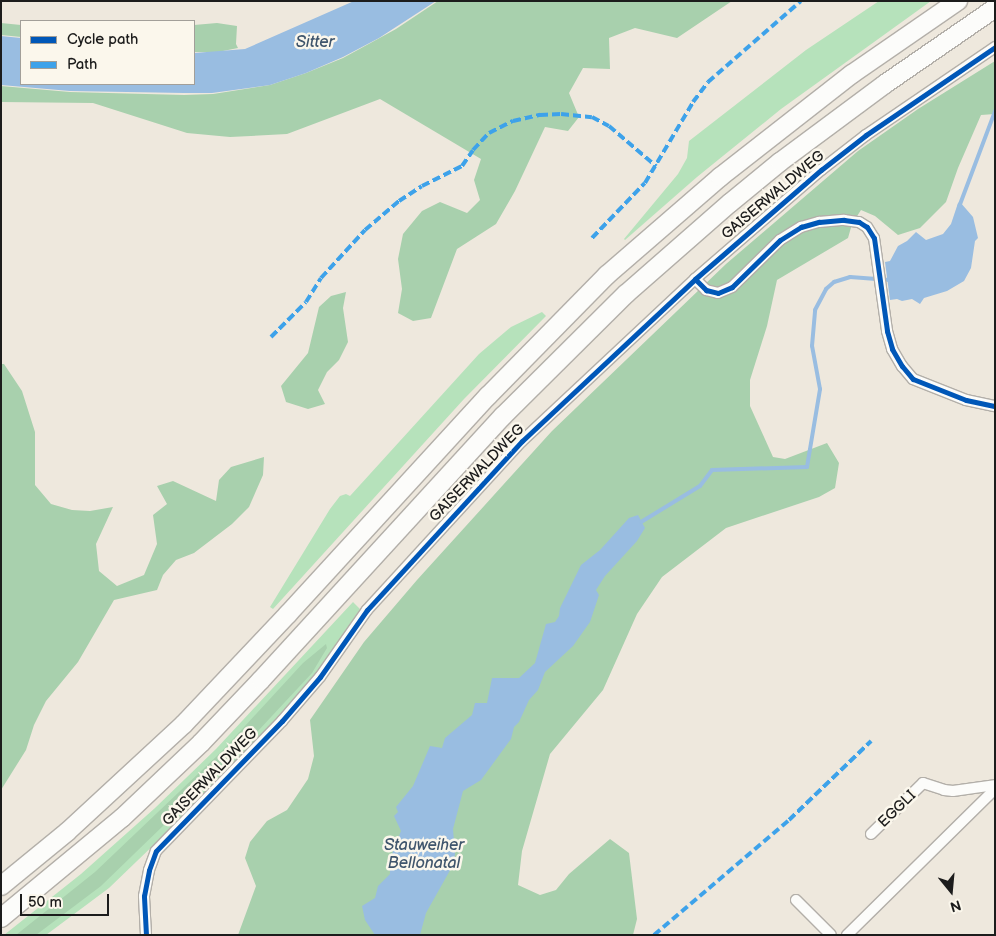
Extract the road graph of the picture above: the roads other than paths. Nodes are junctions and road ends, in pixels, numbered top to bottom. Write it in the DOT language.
graph roads {
  1 [pos="958,1"];
  2 [pos="995,8"];
  3 [pos="995,47"];
  4 [pos="695,279"];
  5 [pos="995,406"];
  6 [pos="995,785"];
  7 [pos="995,789"];
  8 [pos="871,834"];
  9 [pos="1,886"];
  10 [pos="796,900"];
  11 [pos="1,918"];
  12 [pos="146,935"];
  13 [pos="831,935"];
  14 [pos="847,935"];
  1 -- 9 [label="highway"];
  2 -- 11 [label="highway"];
  3 -- 4 [label="street, GAISERWALDWEG"];
  4 -- 5 [label="street"];
  4 -- 12 [label="street, GAISERWALDWEG"];
  6 -- 8 [label="street, EGGLI"];
  7 -- 14 [label="street"];
  10 -- 13 [label="street"];
}
